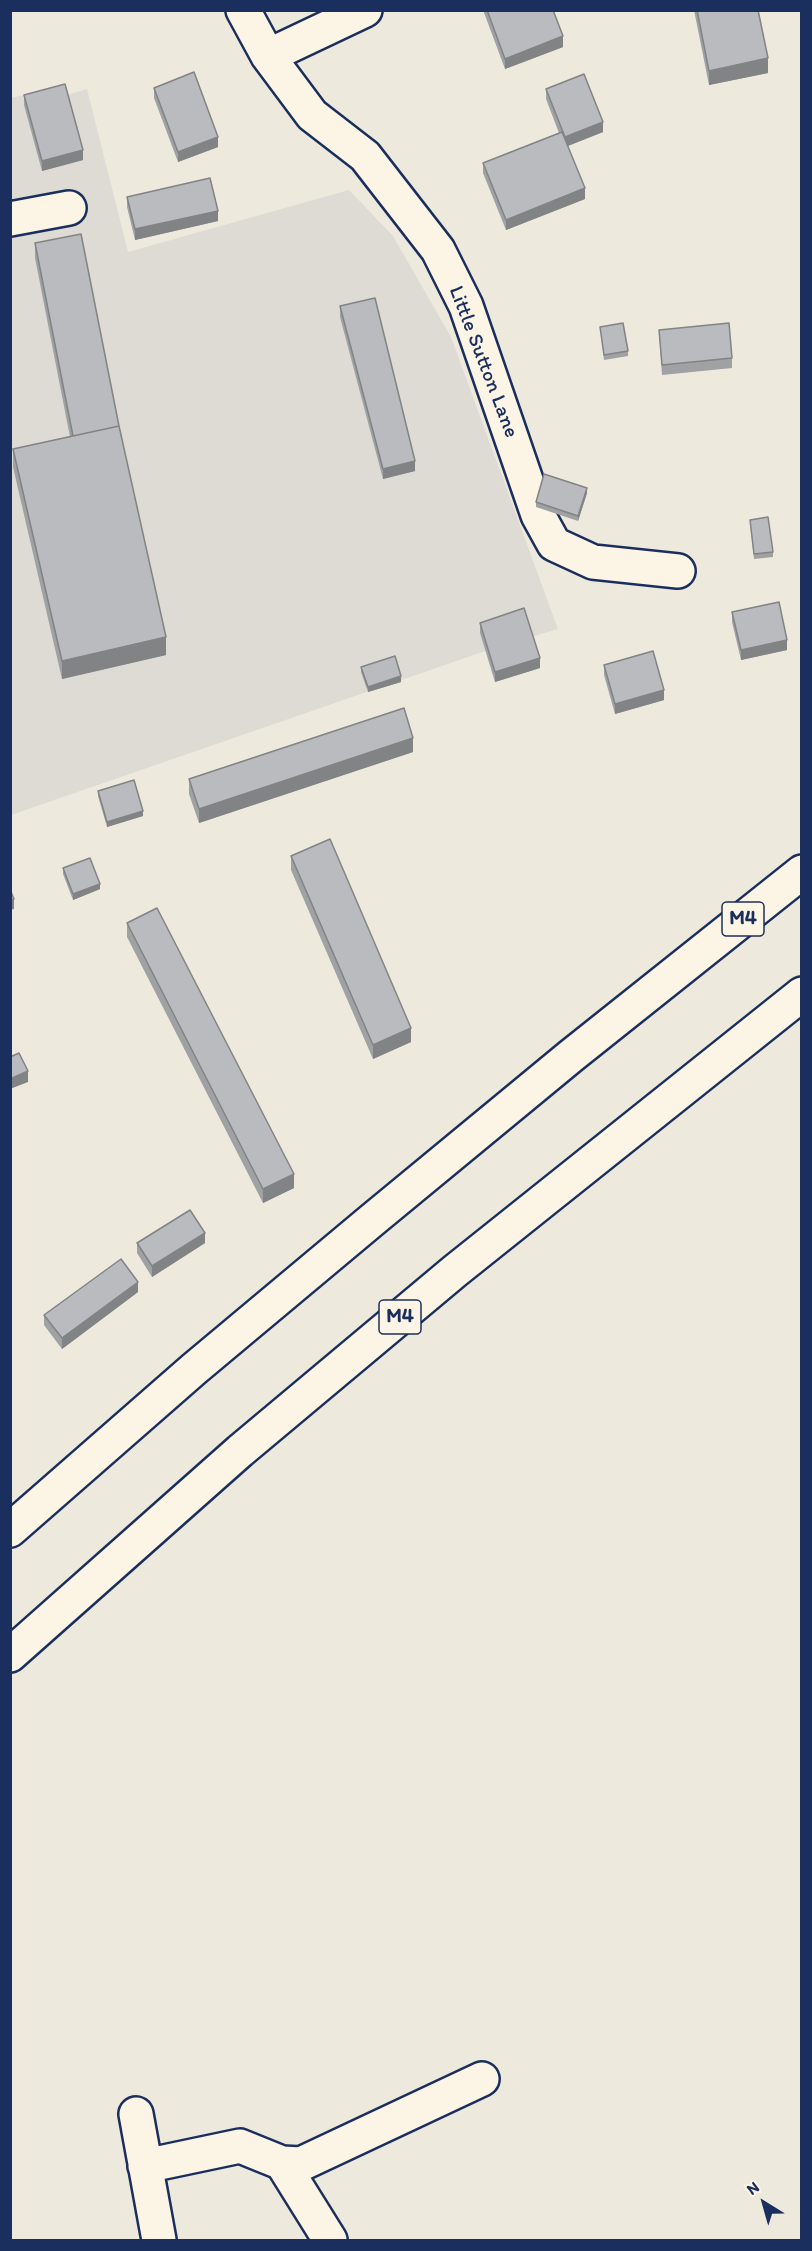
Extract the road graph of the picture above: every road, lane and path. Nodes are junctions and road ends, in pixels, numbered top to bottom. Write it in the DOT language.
graph roads {
  1 [pos="243,10"];
  2 [pos="365,10"];
  3 [pos="268,56"];
  4 [pos="69,208"];
  5 [pos="10,219"];
  6 [pos="678,571"];
  7 [pos="801,873"];
  8 [pos="801,994"];
  9 [pos="10,1530"];
  10 [pos="10,1655"];
  11 [pos="482,2079"];
  12 [pos="136,2114"];
  13 [pos="282,2163"];
  14 [pos="145,2166"];
  15 [pos="159,2241"];
  16 [pos="330,2241"];
  1 -- 3 [label="main road, Little Sutton Lane"];
  2 -- 3 [label="main road"];
  3 -- 6 [label="main road, Little Sutton Lane"];
  4 -- 5 [label="main road"];
  7 -- 9 [label="main road, M4"];
  8 -- 10 [label="main road, M4"];
  11 -- 13 [label="main road"];
  12 -- 14 [label="main road"];
  13 -- 14 [label="main road"];
  13 -- 16 [label="main road"];
  14 -- 15 [label="main road"];
}
